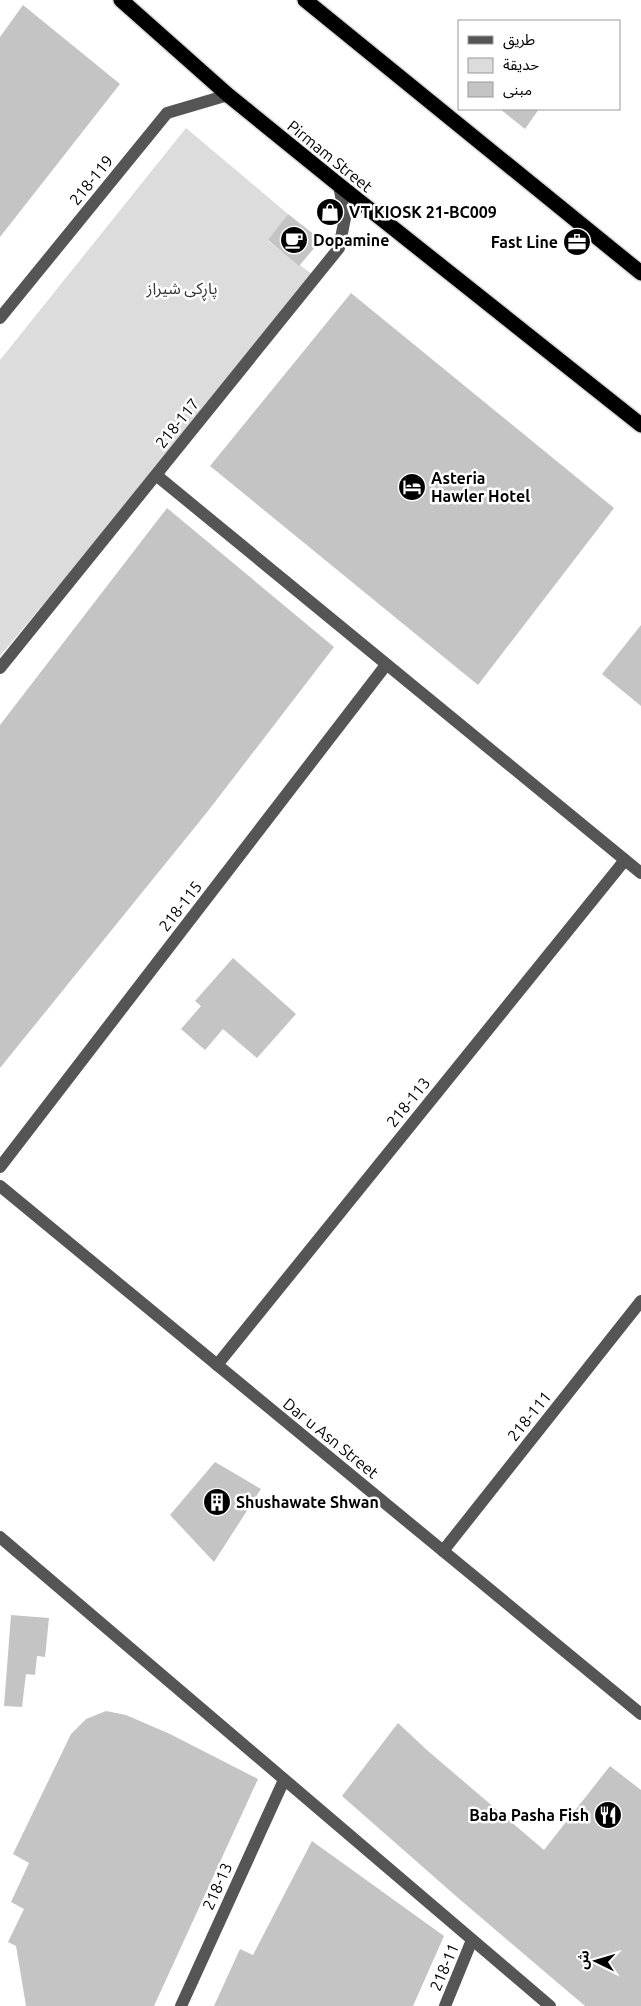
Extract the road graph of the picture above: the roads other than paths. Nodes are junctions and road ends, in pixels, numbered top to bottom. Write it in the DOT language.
graph roads {
  1 [pos="121,0"];
  2 [pos="305,0"];
  3 [pos="228,95"];
  4 [pos="339,186"];
  5 [pos="641,273"];
  6 [pos="0,318"];
  7 [pos="641,425"];
  8 [pos="156,475"];
  9 [pos="386,664"];
  10 [pos="0,668"];
  11 [pos="625,860"];
  12 [pos="641,873"];
  13 [pos="0,1167"];
  14 [pos="0,1186"];
  15 [pos="641,1301"];
  16 [pos="217,1365"];
  17 [pos="0,1537"];
  18 [pos="442,1551"];
  19 [pos="641,1714"];
  20 [pos="284,1780"];
  21 [pos="472,1940"];
  22 [pos="181,2006"];
  23 [pos="445,2006"];
  24 [pos="550,2006"];
  1 -- 3 [label="highway, Pirmam Street"];
  2 -- 5 [label="highway"];
  3 -- 4 [label="highway, Pirmam Street"];
  3 -- 6 [label="street, 218-119"];
  4 -- 7 [label="highway, Pirmam Street"];
  4 -- 8 [label="street, 218-117"];
  8 -- 9 [label="street"];
  8 -- 10 [label="street, 218-117"];
  9 -- 11 [label="street"];
  9 -- 13 [label="street, 218-115"];
  11 -- 12 [label="street"];
  11 -- 16 [label="street, 218-113"];
  14 -- 16 [label="street, Dar u Asn Street"];
  15 -- 18 [label="street, 218-111"];
  16 -- 18 [label="street, Dar u Asn Street"];
  17 -- 20 [label="street"];
  18 -- 19 [label="street, Dar u Asn Street"];
  20 -- 21 [label="street"];
  20 -- 22 [label="street, 218-13"];
  21 -- 23 [label="street, 218-11"];
  21 -- 24 [label="street"];
}
